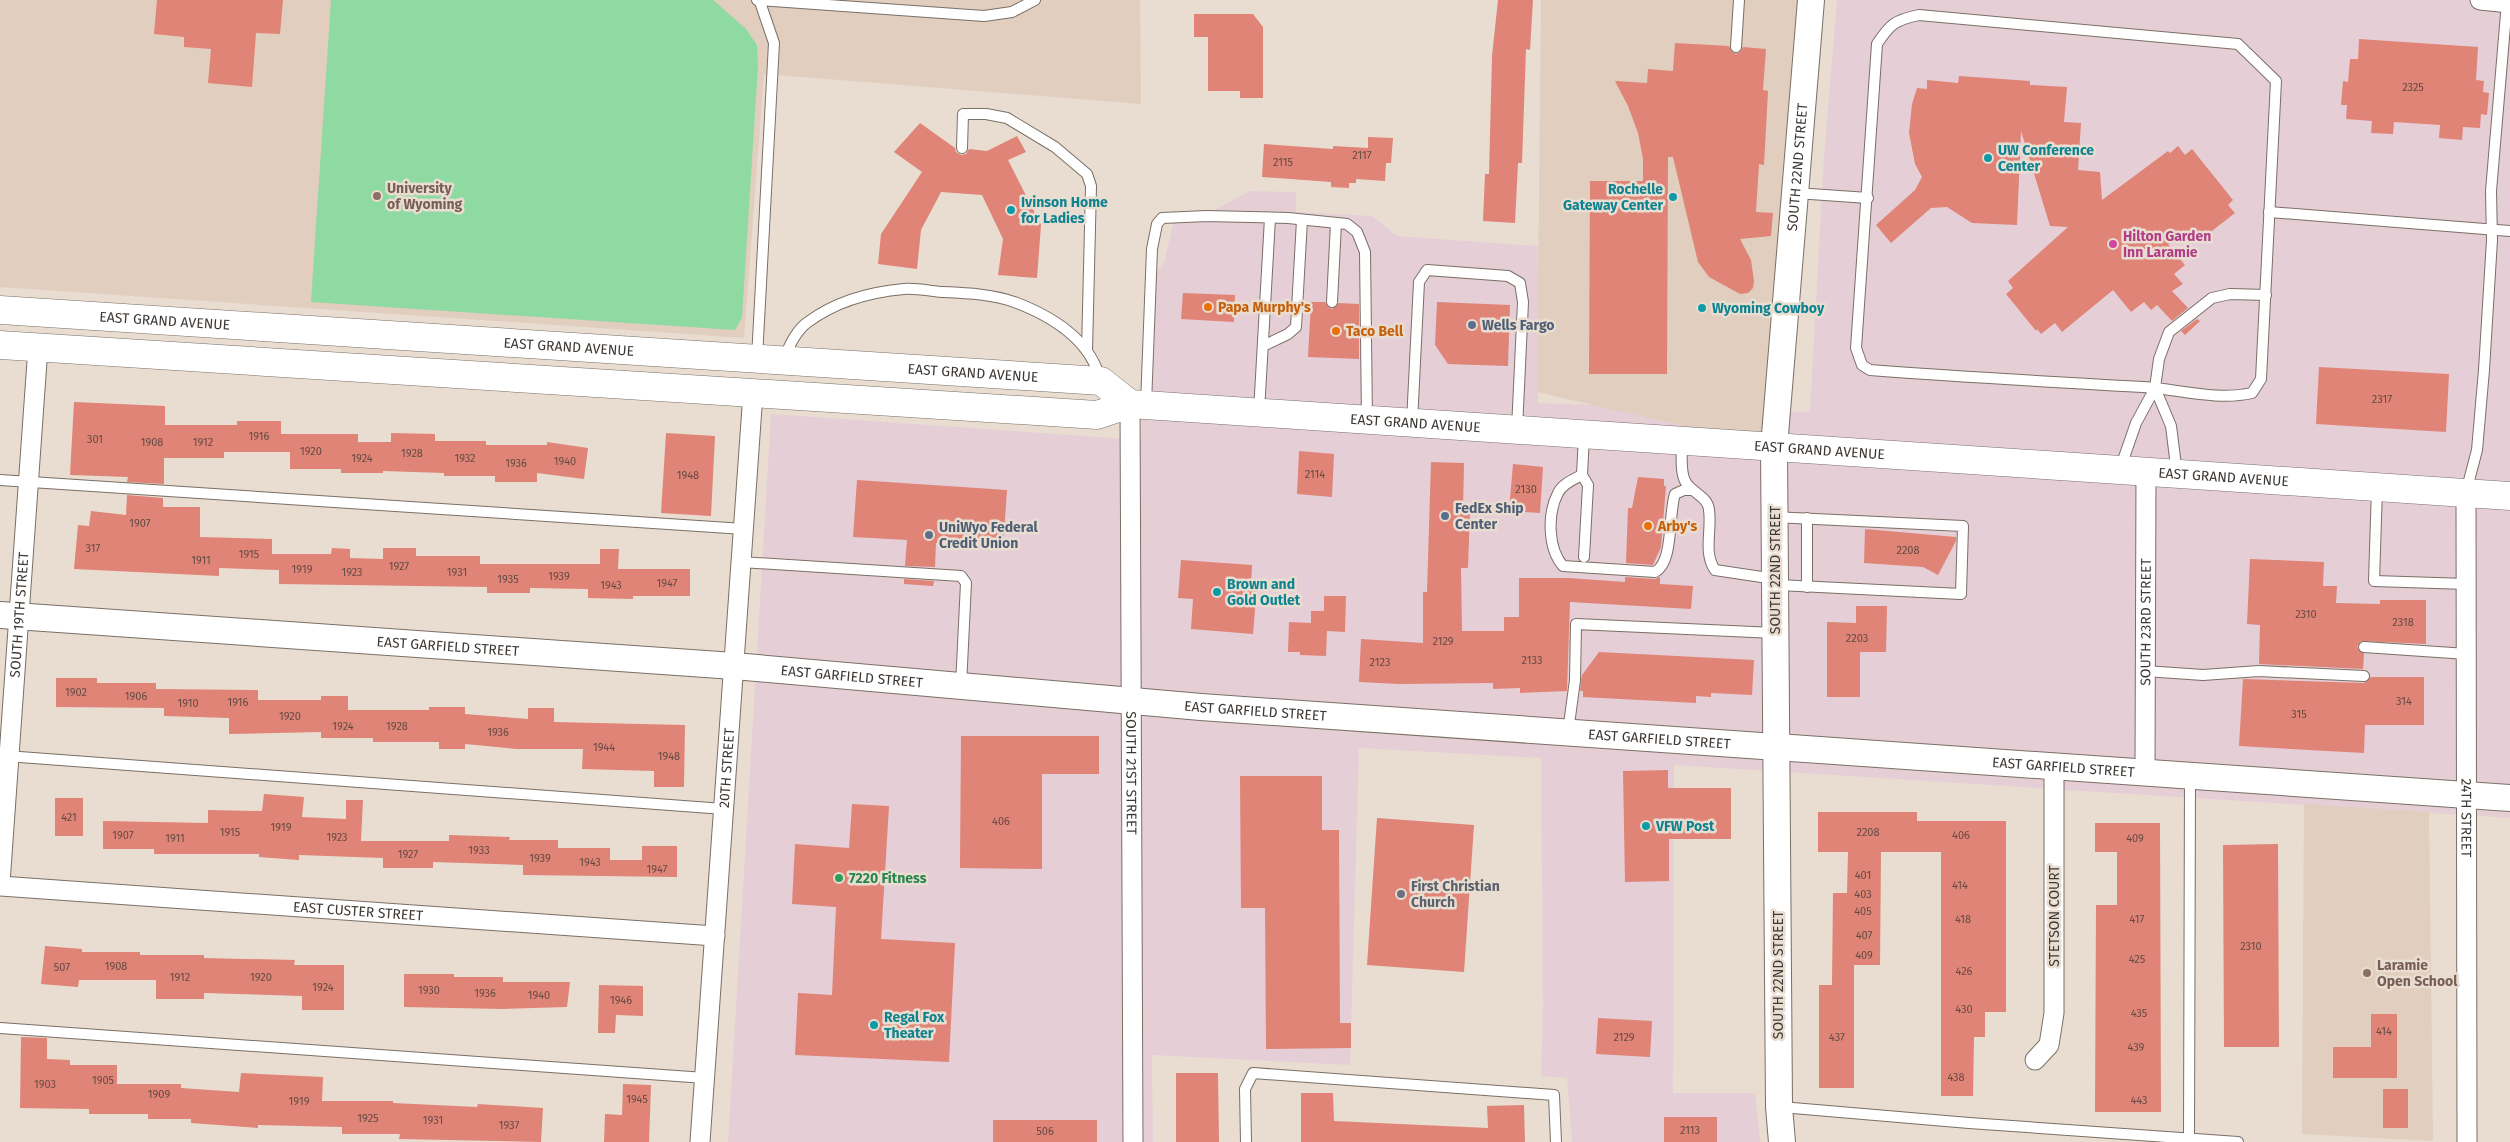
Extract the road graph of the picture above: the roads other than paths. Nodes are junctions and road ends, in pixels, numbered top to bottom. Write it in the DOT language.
graph roads {
  1 [pos="1035,0"];
  2 [pos="1739,0"];
  3 [pos="1812,0"];
  4 [pos="2480,0"];
  5 [pos="758,1"];
  6 [pos="2508,2"];
  7 [pos="1736,47"];
  8 [pos="962,148"];
  9 [pos="1795,192"];
  10 [pos="1868,198"];
  11 [pos="2270,212"];
  12 [pos="1270,218"];
  13 [pos="1302,220"];
  14 [pos="1336,223"];
  15 [pos="2492,230"];
  16 [pos="2510,231"];
  17 [pos="2266,296"];
  18 [pos="1332,302"];
  19 [pos="0,310"];
  20 [pos="0,345"];
  21 [pos="1263,346"];
  22 [pos="38,347"];
  23 [pos="1087,352"];
  24 [pos="770,360"];
  25 [pos="1101,381"];
  26 [pos="2155,388"];
  27 [pos="753,393"];
  28 [pos="1138,404"];
  29 [pos="1260,413"];
  30 [pos="1367,420"];
  31 [pos="1412,423"];
  32 [pos="1517,430"];
  33 [pos="1584,434"];
  34 [pos="1682,441"];
  35 [pos="1774,447"];
  36 [pos="2119,470"];
  37 [pos="2146,472"];
  38 [pos="1582,474"];
  39 [pos="2177,474"];
  40 [pos="0,480"];
  41 [pos="28,482"];
  42 [pos="2377,487"];
  43 [pos="1693,490"];
  44 [pos="2466,493"];
  45 [pos="2510,496"];
  46 [pos="1775,517"];
  47 [pos="1807,518"];
  48 [pos="744,529"];
  49 [pos="1584,558"];
  50 [pos="741,562"];
  51 [pos="1776,582"];
  52 [pos="2467,584"];
  53 [pos="1807,586"];
  54 [pos="10,615"];
  55 [pos="1776,634"];
  56 [pos="2364,647"];
  57 [pos="2467,654"];
  58 [pos="734,666"];
  59 [pos="2145,671"];
  60 [pos="2364,676"];
  61 [pos="960,686"];
  62 [pos="1131,702"];
  63 [pos="1568,732"];
  64 [pos="1777,746"];
  65 [pos="4,756"];
  66 [pos="2054,766"];
  67 [pos="2145,772"];
  68 [pos="2190,775"];
  69 [pos="2467,795"];
  70 [pos="2510,798"];
  71 [pos="724,810"];
  72 [pos="0,884"];
  73 [pos="715,936"];
  74 [pos="0,1028"];
  75 [pos="2035,1060"];
  76 [pos="705,1078"];
  77 [pos="1779,1107"];
  78 [pos="2189,1138"];
  79 [pos="700,1142"];
  80 [pos="1133,1142"];
  81 [pos="1246,1142"];
  82 [pos="1556,1142"];
  83 [pos="1782,1142"];
  84 [pos="2238,1142"];
  85 [pos="2467,1142"];
  1 -- 5 [label="lane"];
  2 -- 7 [label="lane"];
  3 -- 9 [label="street, SOUTH 22ND STREET"];
  4 -- 6 [label="street"];
  5 -- 24 [label="lane"];
  6 -- 15 [label="lane"];
  8 -- 23 [label="lane"];
  9 -- 10 [label="lane"];
  9 -- 35 [label="street, SOUTH 22ND STREET"];
  10 -- 11 [label="lane"];
  10 -- 26 [label="lane"];
  11 -- 15 [label="lane"];
  11 -- 17 [label="lane"];
  12 -- 13 [label="lane"];
  12 -- 21 [label="lane"];
  12 -- 28 [label="lane"];
  13 -- 14 [label="lane"];
  13 -- 21 [label="lane"];
  14 -- 18 [label="lane"];
  14 -- 30 [label="lane"];
  15 -- 16 [label="lane"];
  15 -- 44 [label="lane"];
  17 -- 26 [label="lane"];
  17 -- 26 [label="lane"];
  19 -- 24 [label="main road, EAST GRAND AVENUE"];
  20 -- 22 [label="main road, EAST GRAND AVENUE"];
  21 -- 29 [label="lane"];
  22 -- 27 [label="main road, EAST GRAND AVENUE"];
  22 -- 41 [label="street, SOUTH 19TH STREET"];
  23 -- 24 [label="lane"];
  23 -- 25 [label="lane"];
  24 -- 25 [label="main road, EAST GRAND AVENUE"];
  25 -- 28 [label="main road"];
  26 -- 36 [label="lane"];
  26 -- 39 [label="lane"];
  27 -- 28 [label="main road, EAST GRAND AVENUE"];
  27 -- 48 [label="street, 20TH STREET"];
  28 -- 29 [label="main road, EAST GRAND AVENUE"];
  28 -- 62 [label="street, SOUTH 21ST STREET"];
  29 -- 30 [label="main road, EAST GRAND AVENUE"];
  30 -- 31 [label="main road, EAST GRAND AVENUE"];
  31 -- 32 [label="main road, EAST GRAND AVENUE"];
  31 -- 32 [label="lane"];
  32 -- 33 [label="main road, EAST GRAND AVENUE"];
  33 -- 34 [label="main road, EAST GRAND AVENUE"];
  33 -- 38 [label="lane"];
  34 -- 35 [label="main road, EAST GRAND AVENUE"];
  34 -- 43 [label="lane"];
  35 -- 36 [label="main road, EAST GRAND AVENUE"];
  35 -- 46 [label="street, SOUTH 22ND STREET"];
  36 -- 37 [label="main road, EAST GRAND AVENUE"];
  37 -- 39 [label="main road, EAST GRAND AVENUE"];
  37 -- 59 [label="street, SOUTH 23RD STREET"];
  38 -- 43 [label="lane"];
  38 -- 49 [label="lane"];
  39 -- 42 [label="main road, EAST GRAND AVENUE"];
  40 -- 41 [label="lane"];
  41 -- 48 [label="lane"];
  41 -- 54 [label="street, SOUTH 19TH STREET"];
  42 -- 44 [label="main road, EAST GRAND AVENUE"];
  42 -- 52 [label="lane"];
  43 -- 51 [label="lane"];
  44 -- 45 [label="main road, EAST GRAND AVENUE"];
  44 -- 52 [label="street, 24TH STREET"];
  46 -- 47 [label="lane"];
  46 -- 51 [label="street, SOUTH 22ND STREET"];
  47 -- 53 [label="lane"];
  47 -- 53 [label="lane"];
  48 -- 50 [label="street, 20TH STREET"];
  50 -- 58 [label="street, 20TH STREET"];
  50 -- 61 [label="lane"];
  51 -- 53 [label="lane"];
  51 -- 55 [label="street, SOUTH 22ND STREET"];
  52 -- 57 [label="street, 24TH STREET"];
  54 -- 58 [label="street, EAST GARFIELD STREET"];
  54 -- 65 [label="street, SOUTH 19TH STREET"];
  55 -- 63 [label="lane"];
  55 -- 64 [label="street, SOUTH 22ND STREET"];
  56 -- 57 [label="lane"];
  57 -- 69 [label="street, 24TH STREET"];
  58 -- 61 [label="street, EAST GARFIELD STREET"];
  58 -- 71 [label="street, 20TH STREET"];
  59 -- 60 [label="lane"];
  59 -- 67 [label="street, SOUTH 23RD STREET"];
  61 -- 62 [label="street, EAST GARFIELD STREET"];
  62 -- 63 [label="street, EAST GARFIELD STREET"];
  62 -- 80 [label="street, SOUTH 21ST STREET"];
  63 -- 64 [label="street, EAST GARFIELD STREET"];
  64 -- 66 [label="street, EAST GARFIELD STREET"];
  64 -- 77 [label="street, SOUTH 22ND STREET"];
  65 -- 71 [label="lane"];
  65 -- 72 [label="street, SOUTH 19TH STREET"];
  66 -- 67 [label="street, EAST GARFIELD STREET"];
  66 -- 75 [label="street, STETSON COURT"];
  67 -- 68 [label="street, EAST GARFIELD STREET"];
  68 -- 69 [label="street, EAST GARFIELD STREET"];
  68 -- 78 [label="lane"];
  69 -- 70 [label="street, EAST GARFIELD STREET"];
  69 -- 85 [label="street, 24TH STREET"];
  71 -- 73 [label="street, 20TH STREET"];
  72 -- 73 [label="street, EAST CUSTER STREET"];
  73 -- 76 [label="street, 20TH STREET"];
  74 -- 76 [label="lane"];
  76 -- 79 [label="street, 20TH STREET"];
  77 -- 78 [label="lane"];
  77 -- 83 [label="street, SOUTH 22ND STREET"];
  78 -- 84 [label="lane"];
  81 -- 82 [label="lane"];
}
